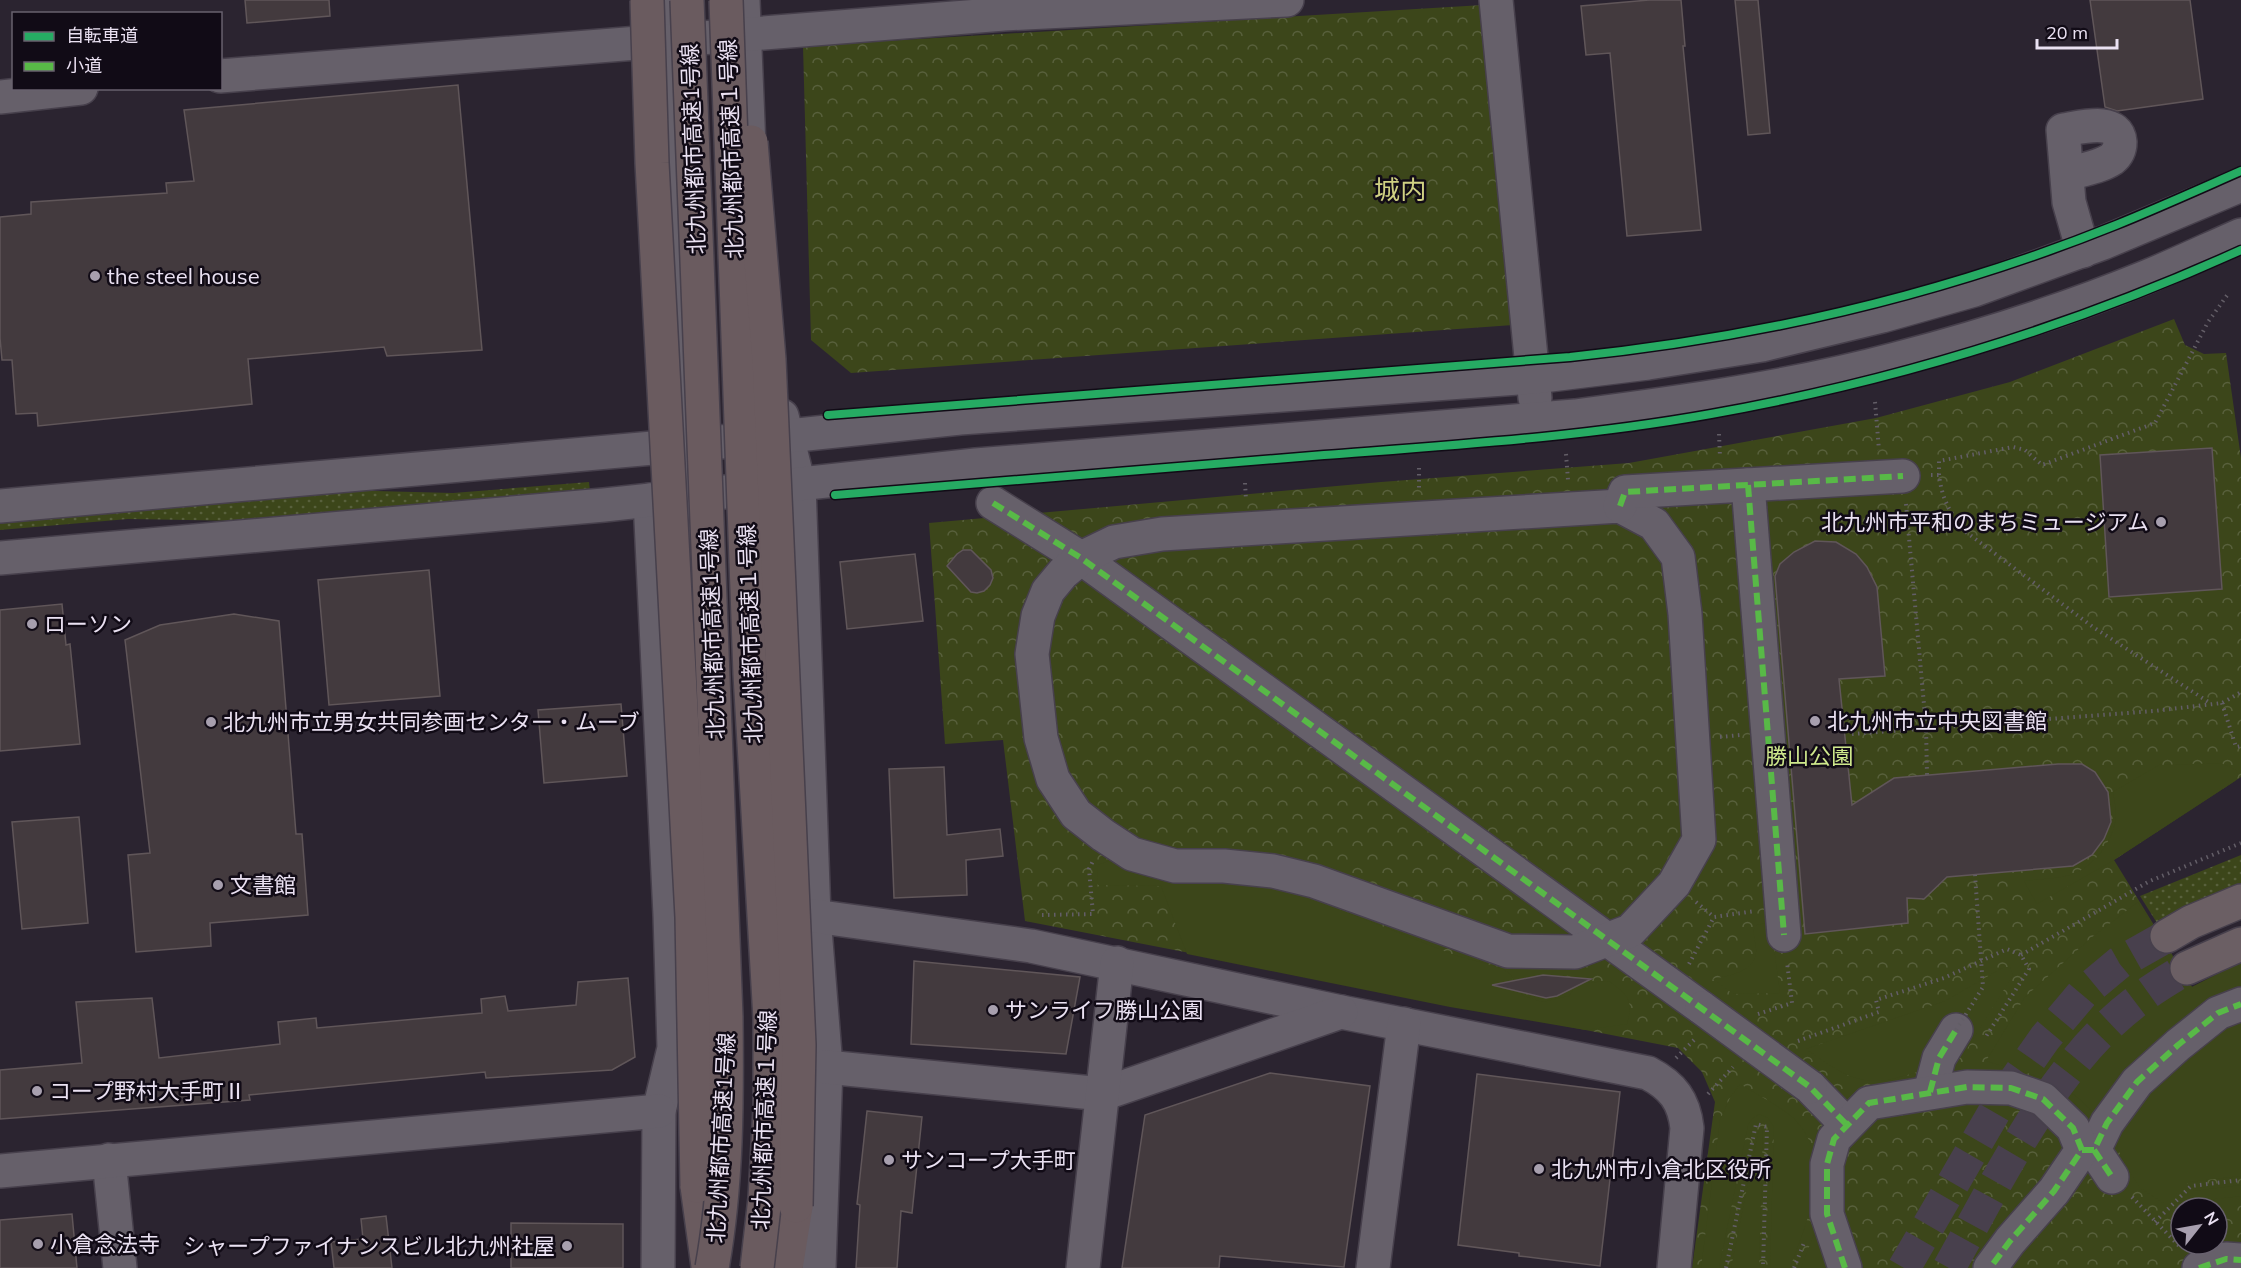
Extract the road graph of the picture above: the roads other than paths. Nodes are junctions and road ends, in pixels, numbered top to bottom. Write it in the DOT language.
graph roads {
  1 [pos="647,0"];
  2 [pos="664,0"];
  3 [pos="687,0"];
  4 [pos="726,0"];
  5 [pos="735,0"];
  6 [pos="743,0"];
  7 [pos="1287,0"];
  8 [pos="1496,0"];
  9 [pos="744,36"];
  10 [pos="664,42"];
  11 [pos="222,76"];
  12 [pos="63,90"];
  13 [pos="0,97"];
  14 [pos="2067,174"];
  15 [pos="2241,185"];
  16 [pos="2241,235"];
  17 [pos="2083,251"];
  18 [pos="1534,377"];
  19 [pos="1537,418"];
  20 [pos="774,437"];
  21 [pos="685,445"];
  22 [pos="1893,476"];
  23 [pos="800,485"];
  24 [pos="1748,485"];
  25 [pos="765,488"];
  26 [pos="687,496"];
  27 [pos="650,500"];
  28 [pos="993,503"];
  29 [pos="0,506"];
  30 [pos="1620,506"];
  31 [pos="0,558"];
  32 [pos="1081,558"];
  33 [pos="2241,901"];
  34 [pos="814,916"];
  35 [pos="1783,921"];
  36 [pos="2167,936"];
  37 [pos="1609,939"];
  38 [pos="2241,944"];
  39 [pos="1117,963"];
  40 [pos="2187,968"];
  41 [pos="2241,1004"];
  42 [pos="1341,1012"];
  43 [pos="1404,1024"];
  44 [pos="1969,1037"];
  45 [pos="826,1067"];
  46 [pos="1930,1092"];
  47 [pos="1103,1094"];
  48 [pos="659,1111"];
  49 [pos="1846,1124"];
  50 [pos="2088,1150"];
  51 [pos="109,1160"];
  52 [pos="0,1171"];
  53 [pos="2112,1177"];
  54 [pos="2241,1260"];
  55 [pos="120,1268"];
  56 [pos="658,1268"];
  57 [pos="712,1268"];
  58 [pos="757,1268"];
  59 [pos="778,1268"];
  60 [pos="786,1268"];
  61 [pos="819,1268"];
  62 [pos="1083,1268"];
  63 [pos="1373,1268"];
  64 [pos="1674,1268"];
  65 [pos="1845,1268"];
  66 [pos="1990,1268"];
  67 [pos="2199,1268"];
  1 -- 57 [label="highway, bridge"];
  2 -- 10 [label="street"];
  3 -- 57 [label="highway, 北九州都市高速1号線, bridge"];
  4 -- 58 [label="highway, 北九州都市高速１号線, bridge"];
  5 -- 60 [label="highway, bridge"];
  6 -- 9 [label="street"];
  7 -- 9 [label="street"];
  8 -- 18 [label="street"];
  9 -- 10 [label="street"];
  9 -- 20 [label="street"];
  10 -- 11 [label="street"];
  10 -- 21 [label="street"];
  12 -- 13 [label="street"];
  14 -- 14 [label="street"];
  14 -- 17 [label="street"];
  15 -- 17 [label="street"];
  16 -- 19 [label="street"];
  17 -- 18 [label="street"];
  18 -- 19 [label="street"];
  18 -- 20 [label="street"];
  19 -- 23 [label="street"];
  20 -- 21 [label="street"];
  20 -- 23 [label="street"];
  20 -- 25 [label="street"];
  21 -- 26 [label="street"];
  21 -- 29 [label="street"];
  22 -- 24 [label="street"];
  23 -- 25 [label="street"];
  23 -- 34 [label="street"];
  24 -- 30 [label="street"];
  24 -- 35 [label="street"];
  25 -- 26 [label="street"];
  25 -- 59 [label="street"];
  26 -- 27 [label="street"];
  26 -- 57 [label="street"];
  27 -- 31 [label="street"];
  27 -- 48 [label="street"];
  28 -- 32 [label="street"];
  30 -- 32 [label="street"];
  30 -- 37 [label="street"];
  32 -- 37 [label="street"];
  32 -- 37 [label="street"];
  33 -- 36 [label="main road"];
  34 -- 39 [label="street"];
  34 -- 45 [label="street"];
  37 -- 49 [label="street, bridge"];
  38 -- 40 [label="main road"];
  39 -- 42 [label="street"];
  39 -- 47 [label="street"];
  41 -- 50 [label="street"];
  42 -- 43 [label="street"];
  42 -- 47 [label="street"];
  43 -- 63 [label="street"];
  43 -- 64 [label="street"];
  44 -- 46 [label="street"];
  45 -- 47 [label="street"];
  45 -- 61 [label="street"];
  46 -- 49 [label="street"];
  46 -- 50 [label="street"];
  47 -- 62 [label="street"];
  48 -- 51 [label="street"];
  48 -- 56 [label="street"];
  49 -- 65 [label="street"];
  50 -- 53 [label="street"];
  50 -- 66 [label="street"];
  51 -- 52 [label="street"];
  51 -- 55 [label="street"];
  54 -- 67 [label="street"];
}
